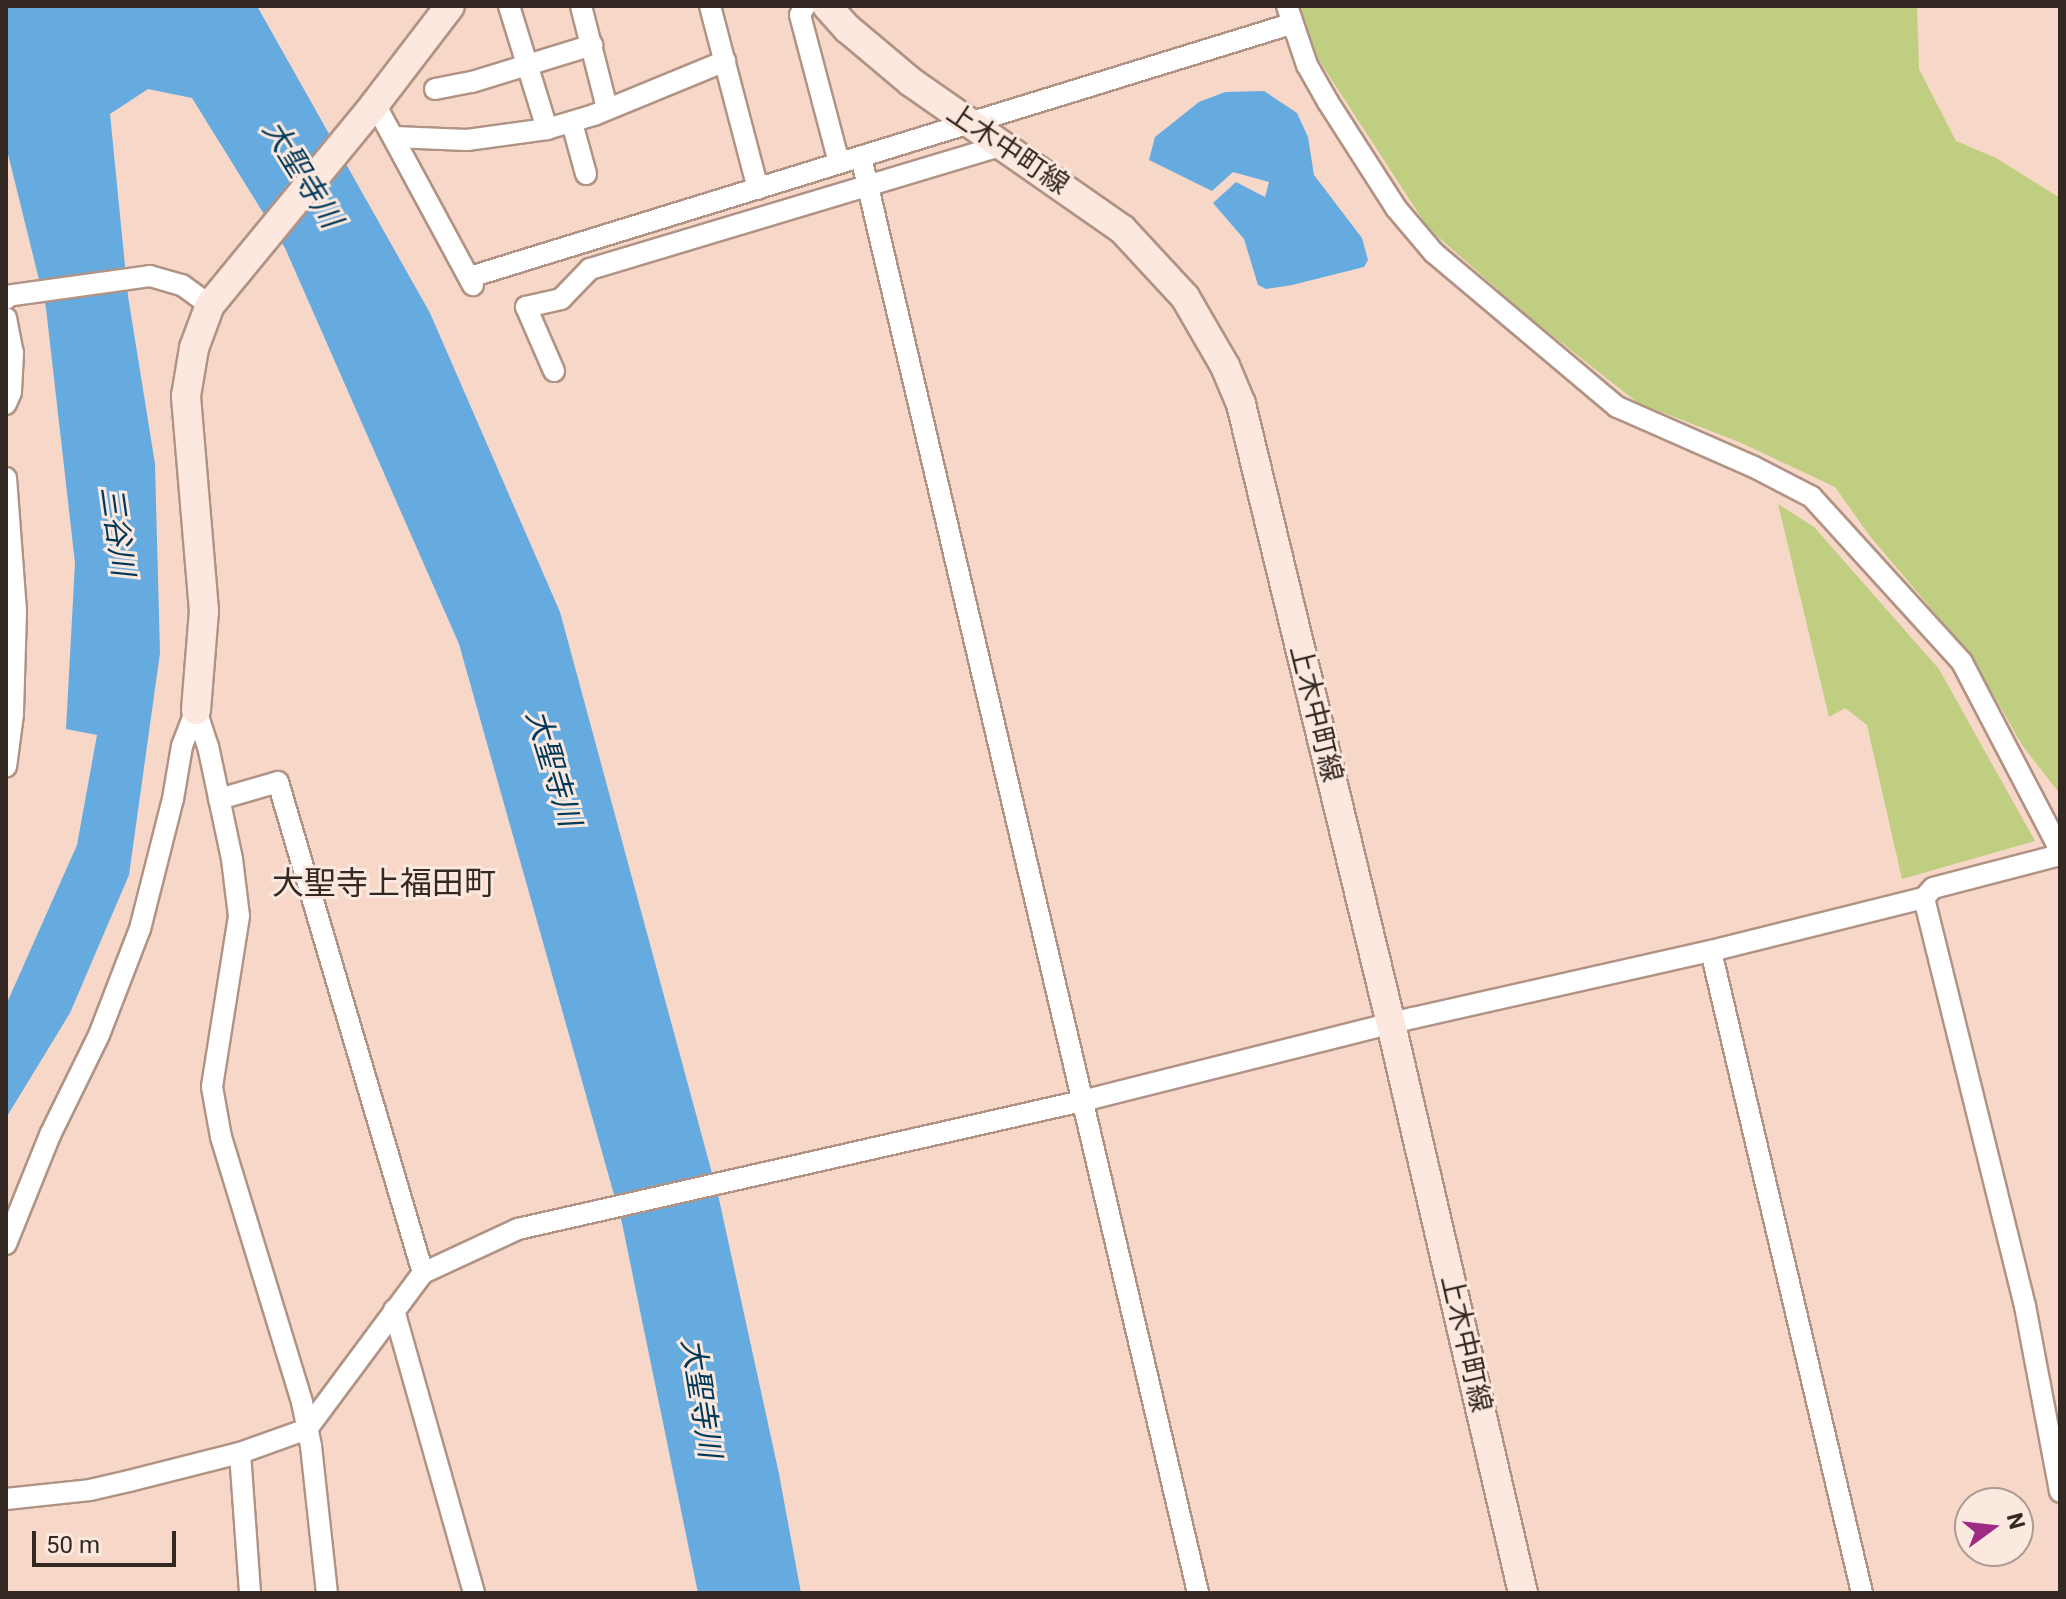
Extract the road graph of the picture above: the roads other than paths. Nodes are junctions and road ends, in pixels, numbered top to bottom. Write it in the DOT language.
graph roads {
  1 [pos="450,6"];
  2 [pos="509,6"];
  3 [pos="581,6"];
  4 [pos="710,6"];
  5 [pos="805,6"];
  6 [pos="827,6"];
  7 [pos="1289,15"];
  8 [pos="592,45"];
  9 [pos="725,61"];
  10 [pos="528,63"];
  11 [pos="435,89"];
  12 [pos="375,104"];
  13 [pos="607,108"];
  14 [pos="572,123"];
  15 [pos="969,123"];
  16 [pos="547,129"];
  17 [pos="394,137"];
  18 [pos="1004,145"];
  19 [pos="861,157"];
  20 [pos="839,163"];
  21 [pos="586,174"];
  22 [pos="868,187"];
  23 [pos="758,189"];
  24 [pos="6,299"];
  25 [pos="210,305"];
  26 [pos="6,318"];
  27 [pos="554,371"];
  28 [pos="6,404"];
  29 [pos="6,478"];
  30 [pos="196,710"];
  31 [pos="6,767"];
  32 [pos="219,799"];
  33 [pos="1924,898"];
  34 [pos="1711,951"];
  35 [pos="1391,1024"];
  36 [pos="1082,1101"];
  37 [pos="6,1244"];
  38 [pos="423,1273"];
  39 [pos="394,1310"];
  40 [pos="307,1429"];
  41 [pos="240,1453"];
  42 [pos="2060,1492"];
  43 [pos="6,1499"];
  44 [pos="250,1593"];
  45 [pos="327,1593"];
  46 [pos="474,1593"];
  47 [pos="1198,1593"];
  48 [pos="1523,1593"];
  49 [pos="1862,1593"];
  1 -- 12 [label="main road"];
  2 -- 10 [label="street"];
  3 -- 8 [label="street"];
  4 -- 9 [label="street"];
  5 -- 20 [label="street"];
  6 -- 15 [label="main road, 上木中町線"];
  7 -- 15 [label="street"];
  7 -- 33 [label="street"];
  8 -- 10 [label="street"];
  8 -- 13 [label="street"];
  9 -- 13 [label="street"];
  9 -- 23 [label="street"];
  10 -- 11 [label="street"];
  10 -- 16 [label="street"];
  12 -- 17 [label="street"];
  12 -- 25 [label="main road"];
  13 -- 14 [label="street"];
  14 -- 16 [label="street"];
  14 -- 21 [label="street"];
  15 -- 18 [label="main road, 上木中町線"];
  15 -- 19 [label="street"];
  16 -- 17 [label="street"];
  17 -- 23 [label="street"];
  18 -- 22 [label="street"];
  18 -- 35 [label="main road, 上木中町線"];
  19 -- 20 [label="street"];
  19 -- 22 [label="street"];
  20 -- 23 [label="street"];
  22 -- 27 [label="street"];
  22 -- 36 [label="street"];
  24 -- 25 [label="street"];
  25 -- 30 [label="main road"];
  26 -- 28 [label="street"];
  29 -- 31 [label="street"];
  30 -- 32 [label="street"];
  30 -- 37 [label="street"];
  32 -- 38 [label="street"];
  32 -- 40 [label="street"];
  33 -- 34 [label="street"];
  33 -- 42 [label="street"];
  34 -- 35 [label="street"];
  34 -- 49 [label="street"];
  35 -- 36 [label="street"];
  35 -- 48 [label="main road, 上木中町線"];
  36 -- 38 [label="street"];
  36 -- 47 [label="street"];
  38 -- 39 [label="street"];
  39 -- 40 [label="street"];
  39 -- 46 [label="street"];
  40 -- 41 [label="street"];
  40 -- 45 [label="street"];
  41 -- 43 [label="street"];
  41 -- 44 [label="street"];
}
